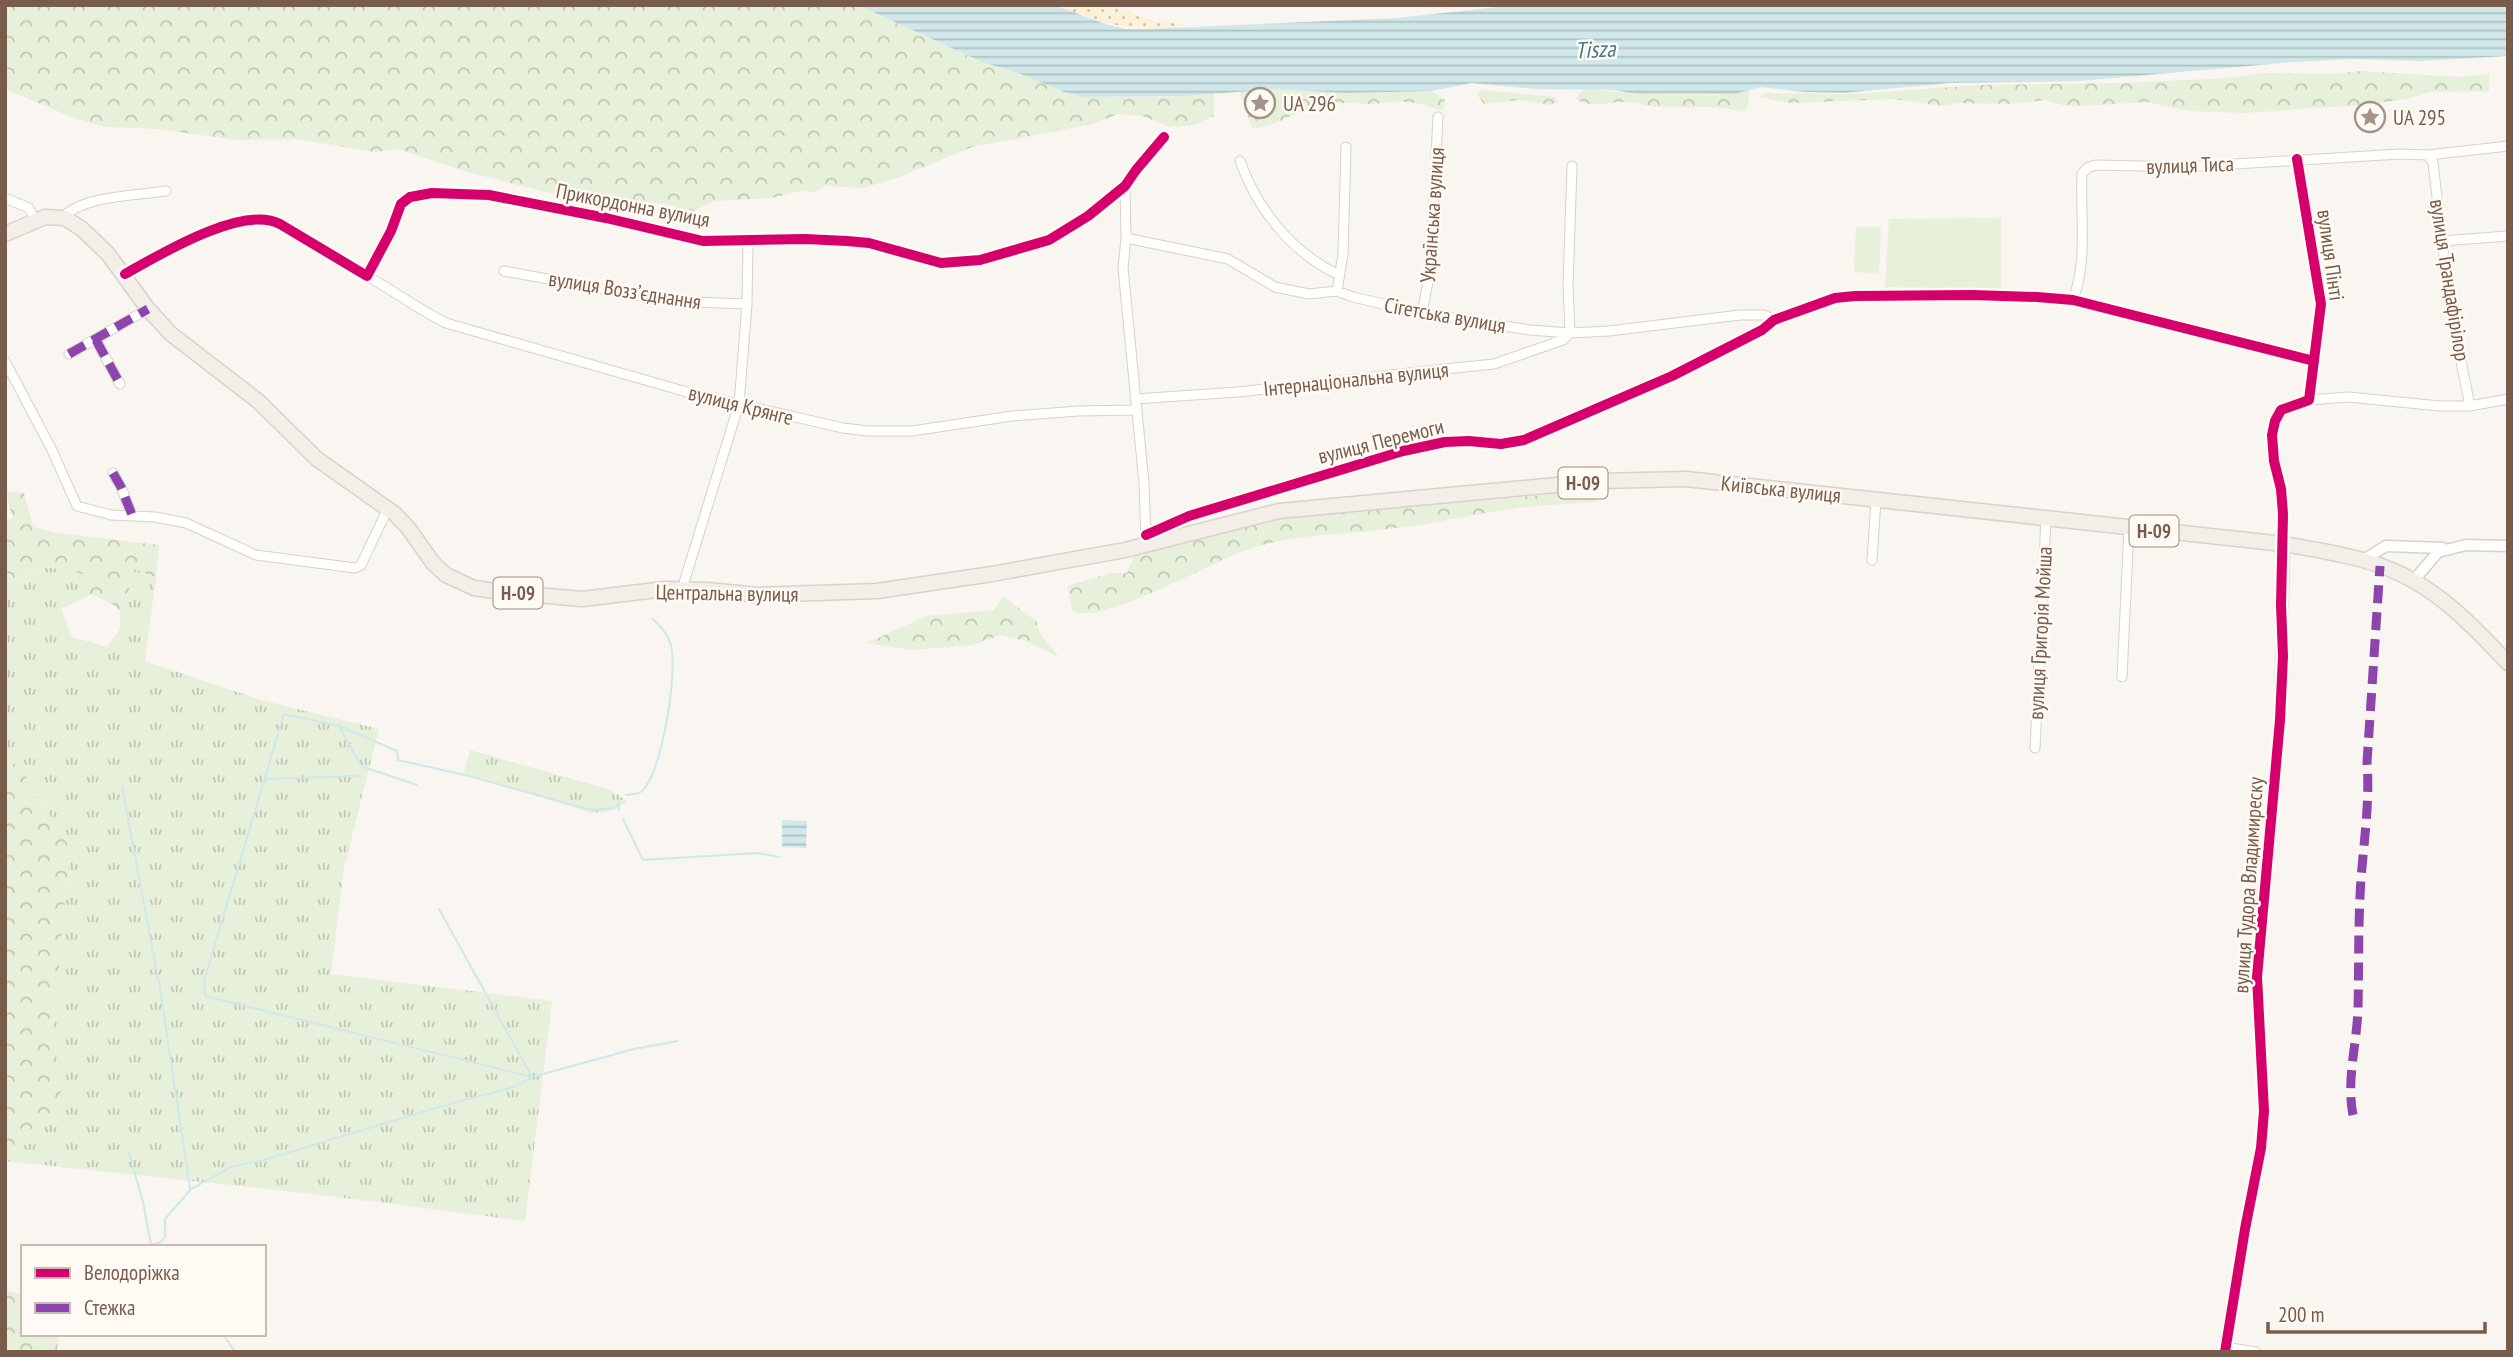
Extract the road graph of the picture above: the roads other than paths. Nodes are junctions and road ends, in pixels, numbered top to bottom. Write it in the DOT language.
graph roads {
  1 [pos="1438,117"];
  2 [pos="1164,136"];
  3 [pos="2508,146"];
  4 [pos="1346,147"];
  5 [pos="2428,155"];
  6 [pos="2297,159"];
  7 [pos="1240,161"];
  8 [pos="1572,166"];
  9 [pos="1125,186"];
  10 [pos="166,191"];
  11 [pos="5,198"];
  12 [pos="62,218"];
  13 [pos="35,220"];
  14 [pos="5,234"];
  15 [pos="2508,236"];
  16 [pos="1126,238"];
  17 [pos="2442,241"];
  18 [pos="748,242"];
  19 [pos="504,271"];
  20 [pos="125,274"];
  21 [pos="1339,275"];
  22 [pos="367,276"];
  23 [pos="1337,291"];
  24 [pos="2073,300"];
  25 [pos="747,304"];
  26 [pos="148,309"];
  27 [pos="1422,313"];
  28 [pos="1774,320"];
  29 [pos="1570,333"];
  30 [pos="96,341"];
  31 [pos="69,354"];
  32 [pos="5,361"];
  33 [pos="2314,361"];
  34 [pos="120,384"];
  35 [pos="2508,399"];
  36 [pos="2309,400"];
  37 [pos="739,404"];
  38 [pos="1135,405"];
  39 [pos="2470,406"];
  40 [pos="113,473"];
  41 [pos="1875,500"];
  42 [pos="388,508"];
  43 [pos="132,516"];
  44 [pos="2046,518"];
  45 [pos="2129,528"];
  46 [pos="1146,540"];
  47 [pos="2284,544"];
  48 [pos="2508,546"];
  49 [pos="2449,548"];
  50 [pos="1872,560"];
  51 [pos="2363,560"];
  52 [pos="2413,580"];
  53 [pos="682,589"];
  54 [pos="2508,663"];
  55 [pos="2122,677"];
  56 [pos="2035,748"];
  57 [pos="2225,1349"];
  58 [pos="2256,1352"];
  1 -- 27 [label="street, Українська вулиця"];
  2 -- 9 [label="street, Прикордонна вулиця"];
  3 -- 5 [label="street, вулиця Тиса"];
  4 -- 21 [label="street"];
  5 -- 6 [label="street, вулиця Тиса"];
  5 -- 17 [label="street, вулиця Трандафірілор"];
  6 -- 24 [label="street, вулиця Тиса"];
  6 -- 33 [label="street, вулиця Пінті"];
  7 -- 21 [label="street"];
  8 -- 29 [label="street"];
  9 -- 16 [label="street"];
  9 -- 18 [label="street, Прикордонна вулиця"];
  10 -- 12 [label="street"];
  11 -- 13 [label="street"];
  12 -- 13 [label="main road"];
  12 -- 20 [label="main road, Центральна вулиця / Н-09"];
  13 -- 14 [label="main road"];
  15 -- 17 [label="street"];
  16 -- 23 [label="street, Сігетська вулиця"];
  16 -- 38 [label="street"];
  17 -- 39 [label="street, вулиця Трандафірілор"];
  18 -- 22 [label="street, Прикордонна вулиця"];
  18 -- 25 [label="street"];
  19 -- 25 [label="street, вулиця Воззʼєднання"];
  20 -- 22 [label="street"];
  20 -- 26 [label="main road, Центральна вулиця / Н-09"];
  21 -- 23 [label="street"];
  22 -- 37 [label="street, вулиця Крянге"];
  23 -- 27 [label="street, Сігетська вулиця"];
  24 -- 28 [label="street, вулиця Перемоги"];
  24 -- 33 [label="street, вулиця Перемоги"];
  25 -- 37 [label="street"];
  26 -- 30 [label="street"];
  26 -- 42 [label="main road, Центральна вулиця / Н-09"];
  27 -- 29 [label="street, Сігетська вулиця"];
  28 -- 29 [label="street, Сігетська вулиця"];
  28 -- 46 [label="street, вулиця Перемоги"];
  29 -- 38 [label="street, Інтернаціональна вулиця"];
  30 -- 31 [label="street"];
  30 -- 34 [label="street"];
  32 -- 43 [label="street"];
  33 -- 36 [label="street, вулиця Пінті"];
  35 -- 39 [label="street"];
  36 -- 39 [label="street"];
  36 -- 47 [label="street"];
  37 -- 38 [label="street, вулиця Крянге"];
  37 -- 53 [label="street"];
  38 -- 46 [label="street"];
  40 -- 43 [label="street"];
  41 -- 44 [label="main road, Київська вулиця / Н-09"];
  41 -- 46 [label="main road, Київська вулиця / Н-09"];
  41 -- 50 [label="street"];
  42 -- 43 [label="street"];
  42 -- 53 [label="main road, Центральна вулиця / Н-09"];
  44 -- 45 [label="main road, Київська вулиця / Н-09"];
  44 -- 56 [label="street, вулиця Григорія Мойша"];
  45 -- 47 [label="main road, Київська вулиця / Н-09"];
  45 -- 55 [label="street"];
  46 -- 53 [label="main road, Центральна вулиця / Н-09"];
  47 -- 51 [label="main road, Київська вулиця / Н-09"];
  47 -- 57 [label="street, вулиця Тудора Владимиреску"];
  48 -- 49 [label="street"];
  49 -- 51 [label="street"];
  49 -- 52 [label="street"];
  51 -- 52 [label="main road, Київська вулиця / Н-09"];
  52 -- 54 [label="main road, Н-09"];
  57 -- 58 [label="street"];
}
